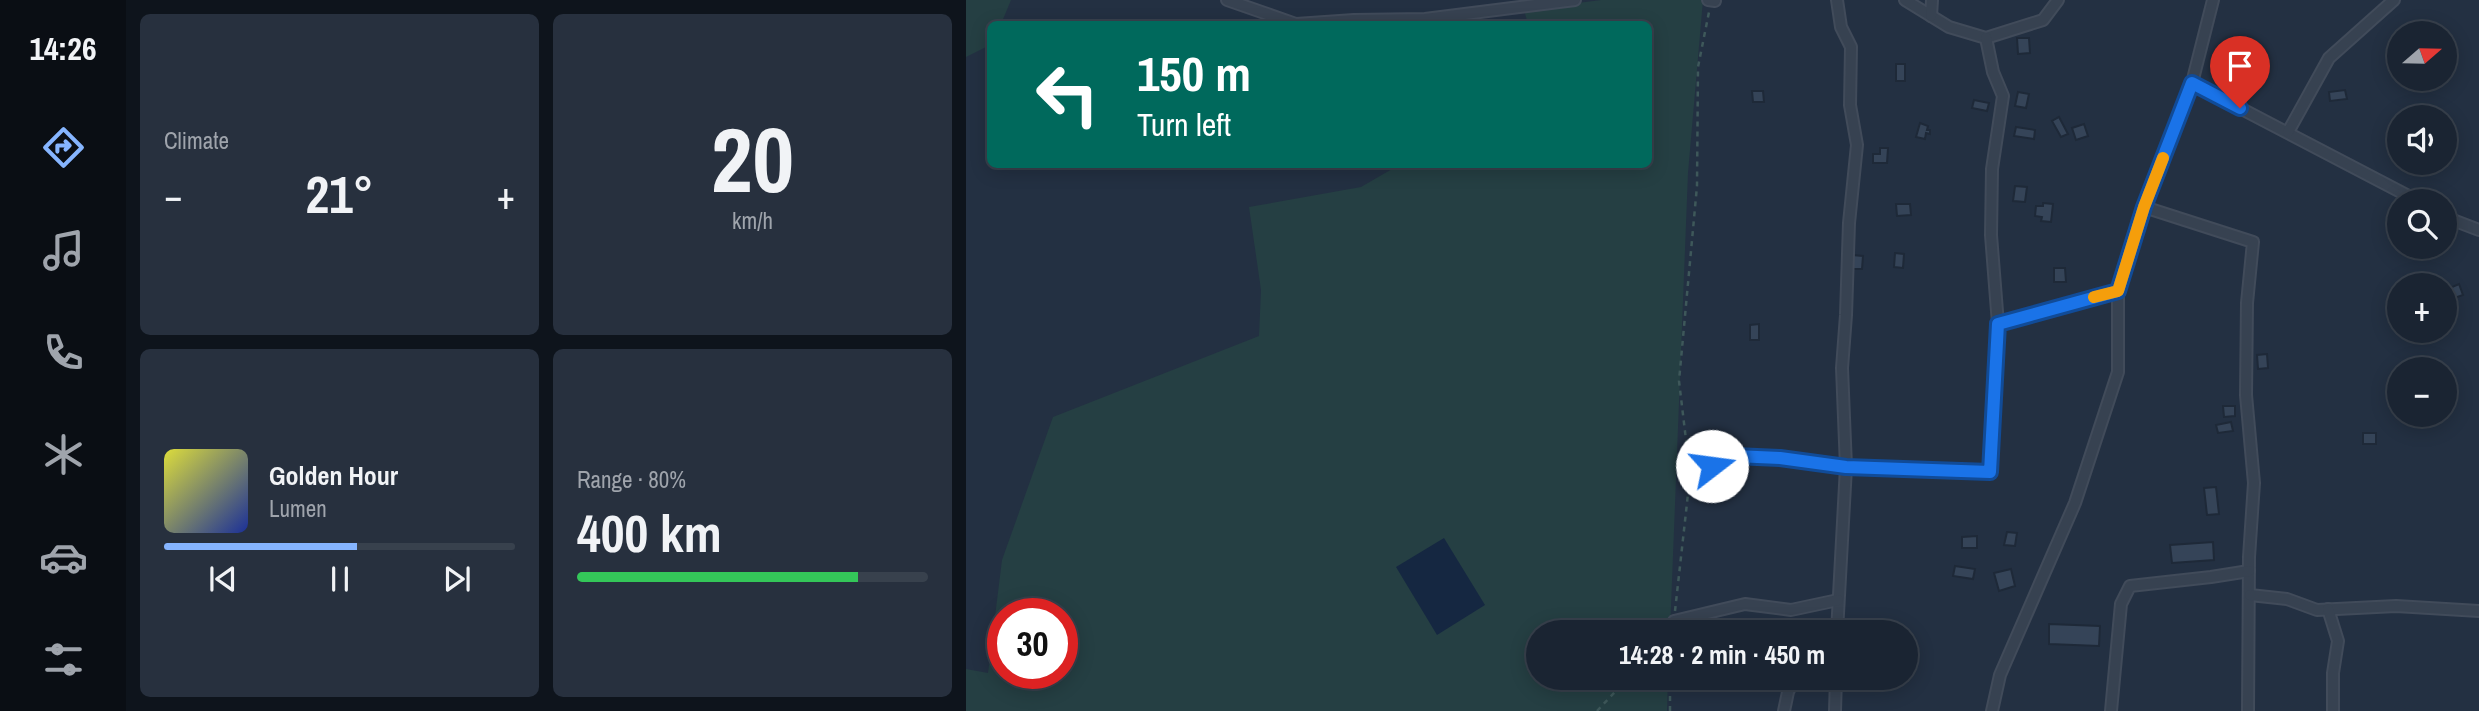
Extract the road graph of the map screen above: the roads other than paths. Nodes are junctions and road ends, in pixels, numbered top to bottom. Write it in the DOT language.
graph roads {
  1 [pos="1227,0"];
  2 [pos="1575,0"];
  3 [pos="1708,0"];
  4 [pos="1837,0"];
  5 [pos="1905,0"];
  6 [pos="1932,0"];
  7 [pos="2058,0"];
  8 [pos="2213,0"];
  9 [pos="2394,0"];
  10 [pos="1716,1"];
  11 [pos="1931,16"];
  12 [pos="1287,21"];
  13 [pos="1340,21"];
  14 [pos="1986,38"];
  15 [pos="2192,83"];
  16 [pos="2288,132"];
  17 [pos="2395,189"];
  18 [pos="2144,207"];
  19 [pos="2457,221"];
  20 [pos="2479,230"];
  21 [pos="2118,291"];
  22 [pos="1998,324"];
  23 [pos="1846,467"];
  24 [pos="1690,475"];
  25 [pos="2249,571"];
  26 [pos="2250,595"];
  27 [pos="1838,600"];
  28 [pos="2328,609"];
  29 [pos="2479,611"];
  30 [pos="1678,620"];
  31 [pos="1837,620"];
  32 [pos="1789,690"];
  33 [pos="1836,690"];
  34 [pos="1784,711"];
  35 [pos="1835,711"];
  36 [pos="1992,711"];
  37 [pos="2111,711"];
  38 [pos="2248,711"];
  39 [pos="2333,711"];
  1 -- 12 [label="street"];
  2 -- 13 [label="street"];
  3 -- 10 [label="street"];
  4 -- 23 [label="street"];
  5 -- 11 [label="street"];
  6 -- 11 [label="street"];
  7 -- 14 [label="street"];
  8 -- 15 [label="street"];
  9 -- 16 [label="street"];
  11 -- 14 [label="street"];
  14 -- 22 [label="street"];
  15 -- 16 [label="street"];
  15 -- 18 [label="street"];
  16 -- 17 [label="street"];
  18 -- 21 [label="street"];
  18 -- 25 [label="street"];
  19 -- 20 [label="street"];
  21 -- 22 [label="street"];
  21 -- 36 [label="street"];
  22 -- 23 [label="street"];
  23 -- 24 [label="street"];
  23 -- 27 [label="street"];
  25 -- 26 [label="street"];
  25 -- 37 [label="street"];
  26 -- 28 [label="street"];
  26 -- 38 [label="street"];
  27 -- 30 [label="street"];
  27 -- 31 [label="street"];
  28 -- 29 [label="street"];
  28 -- 39 [label="street"];
  32 -- 34 [label="street"];
  33 -- 35 [label="street"];
}
